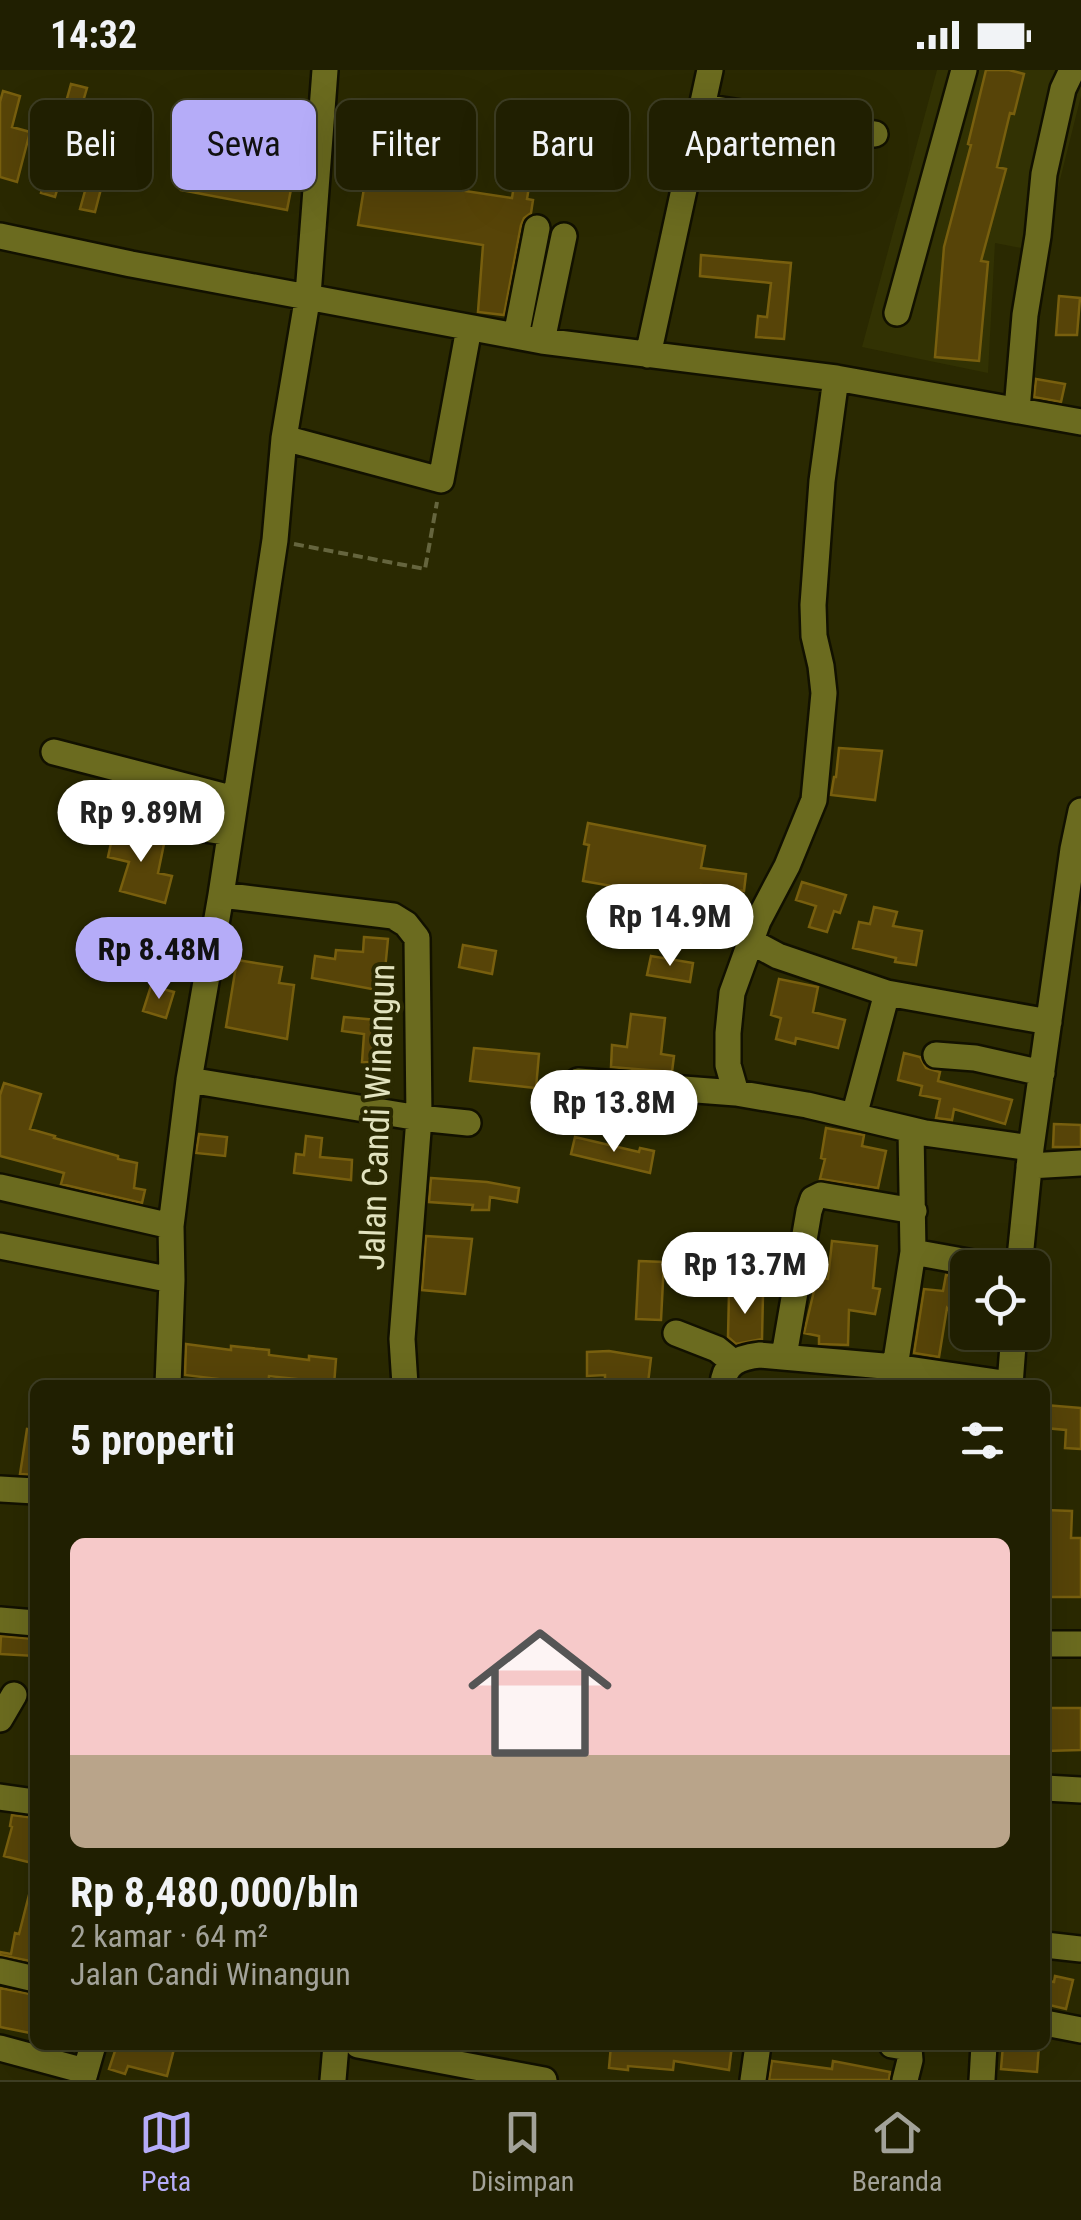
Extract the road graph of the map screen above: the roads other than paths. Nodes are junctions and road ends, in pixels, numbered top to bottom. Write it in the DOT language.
graph roads {
  1 [pos="325,70"];
  2 [pos="710,70"];
  3 [pos="964,70"];
  4 [pos="1072,70"];
  5 [pos="704,100"];
  6 [pos="872,134"];
  7 [pos="875,134"];
  8 [pos="684,190"];
  9 [pos="537,228"];
  10 [pos="0,236"];
  11 [pos="564,236"];
  12 [pos="308,295"];
  13 [pos="897,312"];
  14 [pos="469,328"];
  15 [pos="516,336"];
  16 [pos="542,341"];
  17 [pos="648,355"];
  18 [pos="836,378"];
  19 [pos="1017,410"];
  20 [pos="1081,422"];
  21 [pos="284,438"];
  22 [pos="54,752"];
  23 [pos="236,799"];
  24 [pos="1081,811"];
  25 [pos="123,816"];
  26 [pos="230,834"];
  27 [pos="221,896"];
  28 [pos="752,942"];
  29 [pos="886,993"];
  30 [pos="1050,1022"];
  31 [pos="936,1055"];
  32 [pos="1042,1074"];
  33 [pos="189,1080"];
  34 [pos="578,1081"];
  35 [pos="736,1093"];
  36 [pos="854,1116"];
  37 [pos="419,1118"];
  38 [pos="468,1123"];
  39 [pos="911,1130"];
  40 [pos="1030,1157"];
  41 [pos="1081,1163"];
  42 [pos="0,1187"];
  43 [pos="914,1211"];
  44 [pos="171,1226"];
  45 [pos="0,1246"];
  46 [pos="1021,1250"];
  47 [pos="912,1252"];
  48 [pos="950,1259"];
  49 [pos="172,1280"];
  50 [pos="676,1334"];
  51 [pos="1013,1350"];
  52 [pos="784,1356"];
  53 [pos="895,1367"];
  54 [pos="728,1374"];
  55 [pos="168,1380"];
  56 [pos="406,1380"];
  57 [pos="978,1380"];
  58 [pos="1010,1380"];
  59 [pos="0,1488"];
  60 [pos="30,1491"];
  61 [pos="0,1620"];
  62 [pos="30,1623"];
  63 [pos="1050,1644"];
  64 [pos="1081,1644"];
  65 [pos="14,1695"];
  66 [pos="0,1719"];
  67 [pos="1050,1788"];
  68 [pos="1081,1790"];
  69 [pos="0,1797"];
  70 [pos="30,1801"];
  71 [pos="1050,1946"];
  72 [pos="1081,1950"];
  73 [pos="0,1972"];
  74 [pos="30,1977"];
  75 [pos="1050,2024"];
  76 [pos="1081,2030"];
  77 [pos="0,2048"];
  78 [pos="91,2050"];
  79 [pos="336,2050"];
  80 [pos="385,2050"];
  81 [pos="757,2050"];
  82 [pos="909,2050"];
  83 [pos="984,2050"];
  84 [pos="84,2075"];
  85 [pos="333,2080"];
  86 [pos="544,2080"];
  87 [pos="753,2080"];
  88 [pos="905,2080"];
  89 [pos="982,2080"];
  1 -- 12 [label="street"];
  2 -- 5 [label="street"];
  3 -- 13 [label="street"];
  4 -- 19 [label="street"];
  6 -- 7 [label="street"];
  8 -- 17 [label="street"];
  9 -- 15 [label="street"];
  10 -- 12 [label="street"];
  11 -- 16 [label="street"];
  12 -- 14 [label="street"];
  12 -- 21 [label="street"];
  14 -- 15 [label="street"];
  14 -- 21 [label="street"];
  15 -- 16 [label="street"];
  16 -- 17 [label="street"];
  17 -- 18 [label="street"];
  18 -- 19 [label="street"];
  18 -- 28 [label="street"];
  19 -- 20 [label="street"];
  21 -- 23 [label="street"];
  22 -- 23 [label="street"];
  23 -- 26 [label="street"];
  24 -- 30 [label="street"];
  25 -- 26 [label="street"];
  26 -- 27 [label="street"];
  27 -- 33 [label="street"];
  27 -- 37 [label="street, Jalan Candi Winangun"];
  28 -- 29 [label="street"];
  28 -- 35 [label="street"];
  29 -- 30 [label="street"];
  29 -- 36 [label="street"];
  30 -- 32 [label="street"];
  31 -- 32 [label="street"];
  32 -- 40 [label="street"];
  33 -- 37 [label="street"];
  33 -- 44 [label="street"];
  34 -- 35 [label="street"];
  35 -- 36 [label="street"];
  36 -- 39 [label="street"];
  37 -- 38 [label="street"];
  37 -- 56 [label="street, Jalan Candi Winangun"];
  39 -- 40 [label="street"];
  39 -- 43 [label="street"];
  40 -- 41 [label="street"];
  40 -- 46 [label="street"];
  42 -- 44 [label="street"];
  43 -- 47 [label="street"];
  43 -- 52 [label="street"];
  44 -- 49 [label="street"];
  45 -- 49 [label="street"];
  47 -- 48 [label="street"];
  47 -- 53 [label="street"];
  49 -- 55 [label="street"];
  50 -- 54 [label="street"];
  51 -- 58 [label="street"];
  52 -- 53 [label="street"];
  52 -- 54 [label="street"];
  53 -- 57 [label="street"];
  59 -- 60 [label="street"];
  61 -- 62 [label="street"];
  63 -- 64 [label="street"];
  65 -- 66 [label="street"];
  67 -- 68 [label="street"];
  69 -- 70 [label="street"];
  71 -- 72 [label="street"];
  73 -- 74 [label="street"];
  75 -- 76 [label="street"];
  77 -- 84 [label="street"];
  78 -- 84 [label="street"];
  79 -- 85 [label="street"];
  80 -- 86 [label="street"];
  81 -- 87 [label="street"];
  82 -- 88 [label="street"];
  83 -- 89 [label="street"];
}
